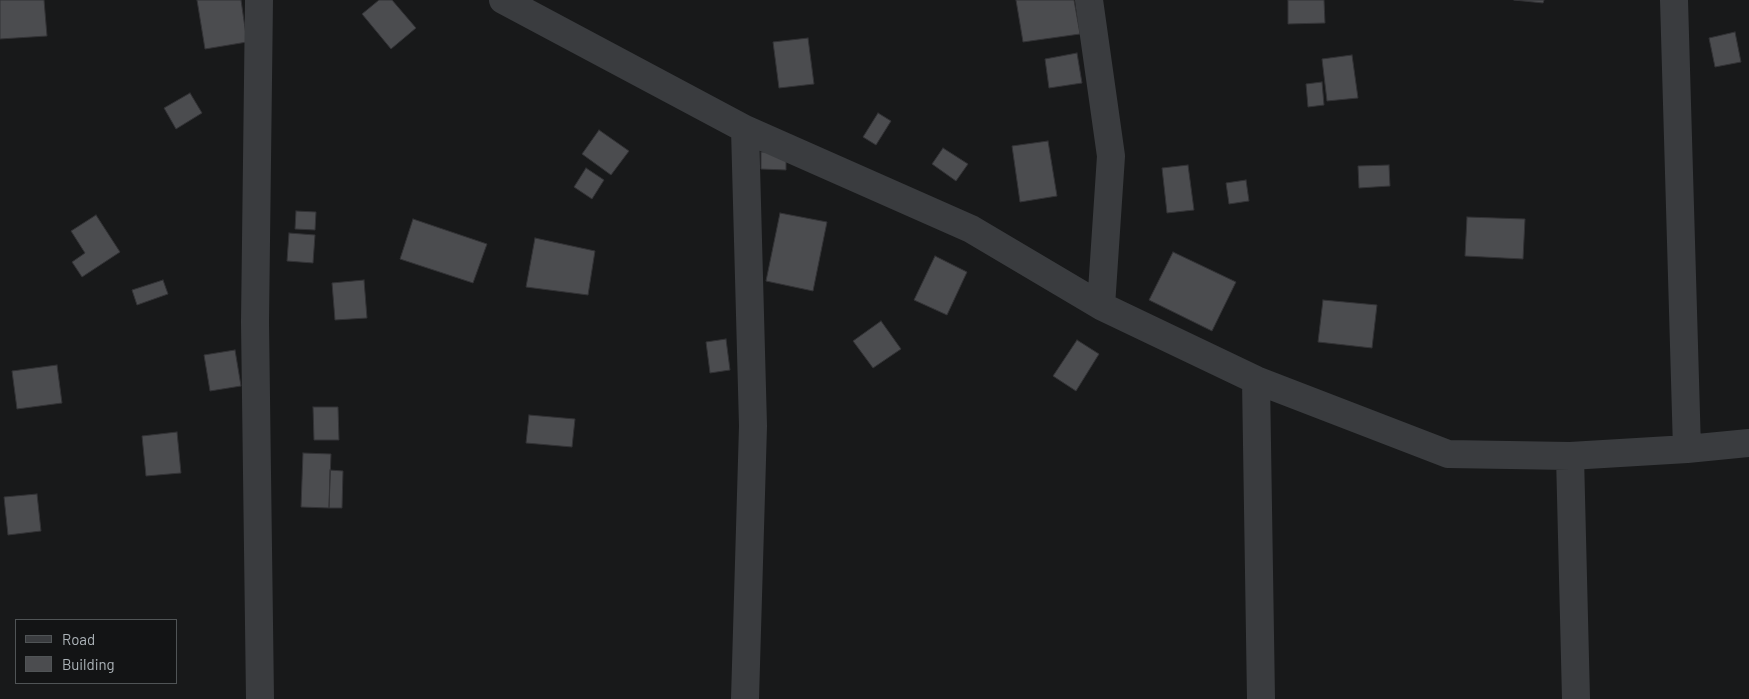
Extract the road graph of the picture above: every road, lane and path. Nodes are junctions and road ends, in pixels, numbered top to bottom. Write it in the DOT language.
graph roads {
  1 [pos="258,0"];
  2 [pos="503,0"];
  3 [pos="1089,0"];
  4 [pos="1674,0"];
  5 [pos="746,130"];
  6 [pos="1101,306"];
  7 [pos="1256,380"];
  8 [pos="1749,443"];
  9 [pos="1687,449"];
  10 [pos="1570,456"];
  11 [pos="260,699"];
  12 [pos="746,699"];
  13 [pos="1261,699"];
  14 [pos="1576,699"];
  1 -- 11 [label="street"];
  2 -- 5 [label="street"];
  3 -- 6 [label="street"];
  4 -- 9 [label="street"];
  5 -- 6 [label="street"];
  5 -- 12 [label="street"];
  6 -- 7 [label="street"];
  7 -- 10 [label="street"];
  7 -- 13 [label="street"];
  8 -- 9 [label="street"];
  9 -- 10 [label="street"];
  10 -- 14 [label="street"];
}
